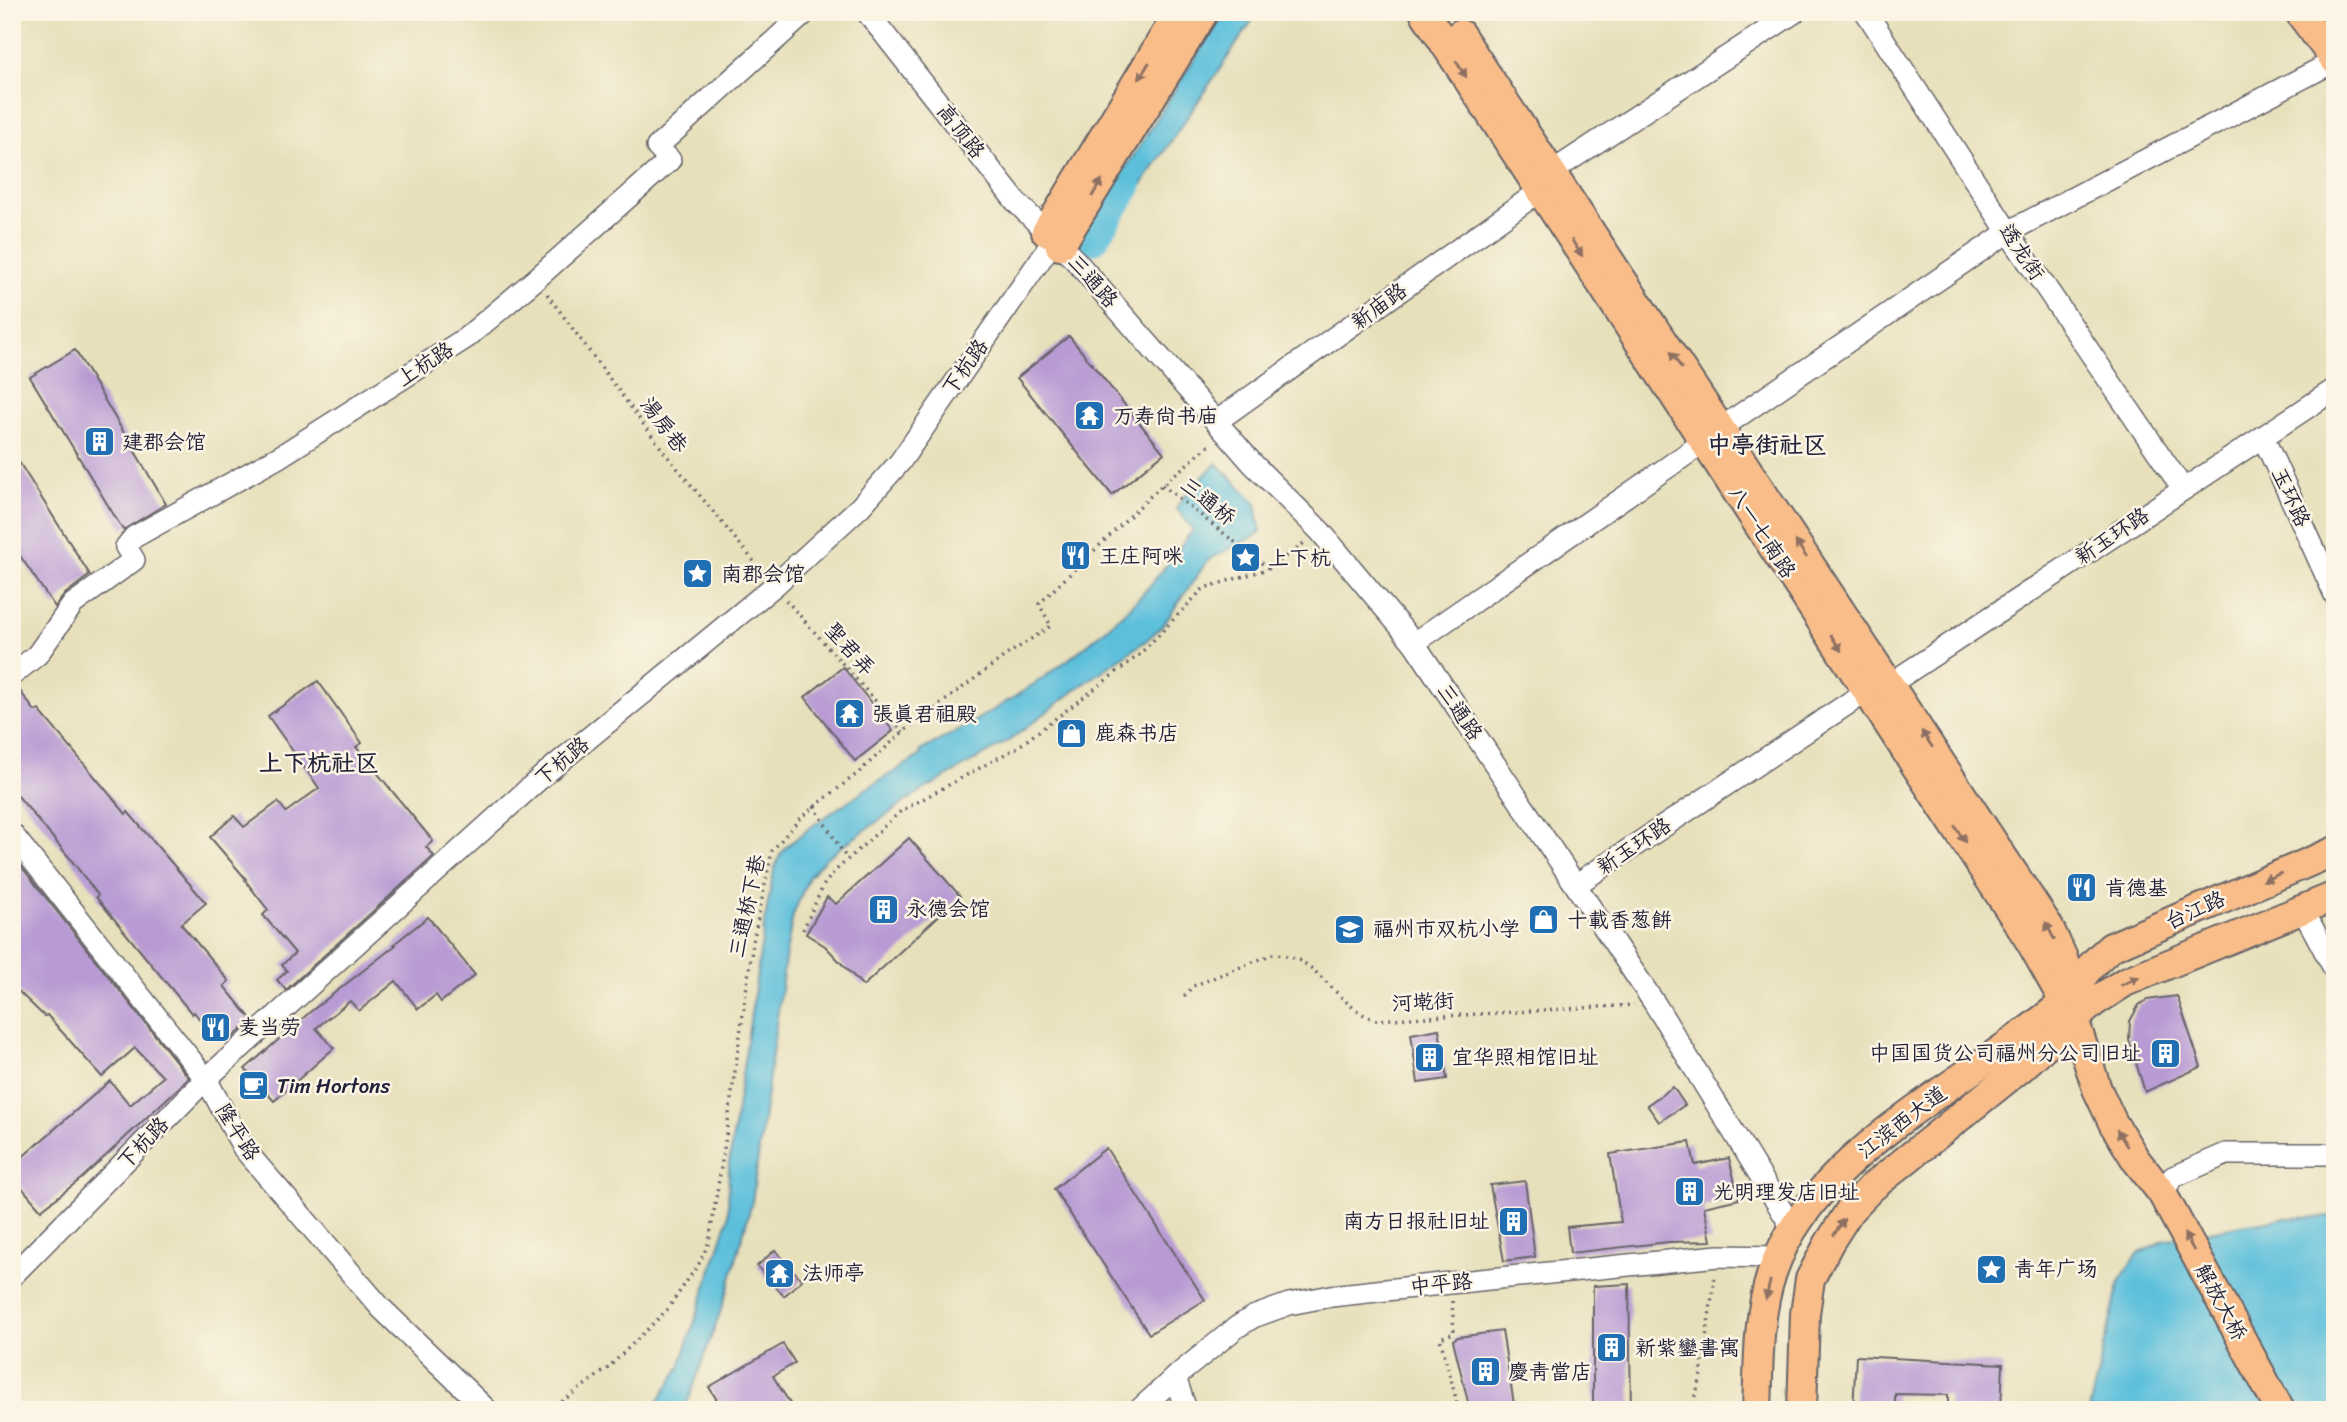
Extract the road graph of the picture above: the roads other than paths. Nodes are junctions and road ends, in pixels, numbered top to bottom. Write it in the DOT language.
graph roads {
  1 [pos="806,12"];
  2 [pos="867,12"];
  3 [pos="1179,12"];
  4 [pos="1204,12"];
  5 [pos="1424,12"];
  6 [pos="1446,12"];
  7 [pos="1795,12"];
  8 [pos="1866,12"];
  9 [pos="2299,12"];
  10 [pos="2323,12"];
  11 [pos="2335,28"];
  12 [pos="2335,61"];
  13 [pos="1546,181"];
  14 [pos="2008,232"];
  15 [pos="1053,239"];
  16 [pos="2335,389"];
  17 [pos="1222,426"];
  18 [pos="1713,435"];
  19 [pos="2263,438"];
  20 [pos="2183,489"];
  21 [pos="2335,595"];
  22 [pos="1414,643"];
  23 [pos="12,675"];
  24 [pos="1878,687"];
  25 [pos="12,834"];
  26 [pos="2335,851"];
  27 [pos="1577,884"];
  28 [pos="2335,896"];
  29 [pos="2302,910"];
  30 [pos="2335,970"];
  31 [pos="2071,1005"];
  32 [pos="206,1079"];
  33 [pos="2335,1154"];
  34 [pos="2162,1193"];
  35 [pos="1793,1229"];
  36 [pos="1778,1257"];
  37 [pos="12,1276"];
  38 [pos="1175,1377"];
  39 [pos="487,1410"];
  40 [pos="1139,1410"];
  41 [pos="1186,1410"];
  42 [pos="1757,1410"];
  43 [pos="1802,1410"];
  44 [pos="2280,1410"];
  1 -- 23 [label="street, 上杭路"];
  2 -- 15 [label="street, 高顶路"];
  3 -- 15 [label="main road, 下杭路, one-way"];
  15 -- 4 [label="main road, 下杭路, one-way"];
  5 -- 13 [label="main road, 八一七南路, one-way"];
  6 -- 13 [label="main road, 八一七南路"];
  7 -- 13 [label="street, 新庙路"];
  8 -- 14 [label="street, 透龙街"];
  9 -- 12 [label="main road"];
  10 -- 11 [label="main road"];
  12 -- 14 [label="street"];
  13 -- 17 [label="street, 新庙路"];
  13 -- 18 [label="main road, 八一七南路"];
  14 -- 18 [label="street"];
  14 -- 20 [label="street, 透龙街"];
  15 -- 17 [label="street, 三通路"];
  15 -- 32 [label="street, 下杭路"];
  16 -- 19 [label="street, 新玉环路"];
  17 -- 22 [label="street, 三通路"];
  18 -- 22 [label="street"];
  18 -- 24 [label="main road, 八一七南路"];
  19 -- 20 [label="street, 新玉环路"];
  19 -- 21 [label="street, 玉环路"];
  20 -- 24 [label="street, 新玉环路"];
  22 -- 27 [label="street, 三通路"];
  24 -- 27 [label="street, 新玉环路"];
  24 -- 31 [label="main road, 八一七南路"];
  25 -- 32 [label="street, 隆平路"];
  26 -- 31 [label="main road, 台江路, one-way"];
  27 -- 35 [label="street, 三通路"];
  28 -- 29 [label="main road, 台江路"];
  29 -- 30 [label="street"];
  31 -- 29 [label="main road, 台江路, one-way"];
  34 -- 31 [label="main road, 八一七南路, one-way"];
  31 -- 35 [label="main road, 江滨西大道"];
  43 -- 31 [label="main road, 江滨西大道, one-way"];
  32 -- 37 [label="street, 下杭路"];
  32 -- 39 [label="street, 隆平路"];
  33 -- 34 [label="street"];
  44 -- 34 [label="main road, 解放大桥, one-way"];
  35 -- 36 [label="main road, 江滨西大道"];
  36 -- 38 [label="street, 中平路"];
  36 -- 42 [label="main road, 江滨西大道, one-way"];
  38 -- 40 [label="street, 中平路"];
  38 -- 41 [label="street"];
}
